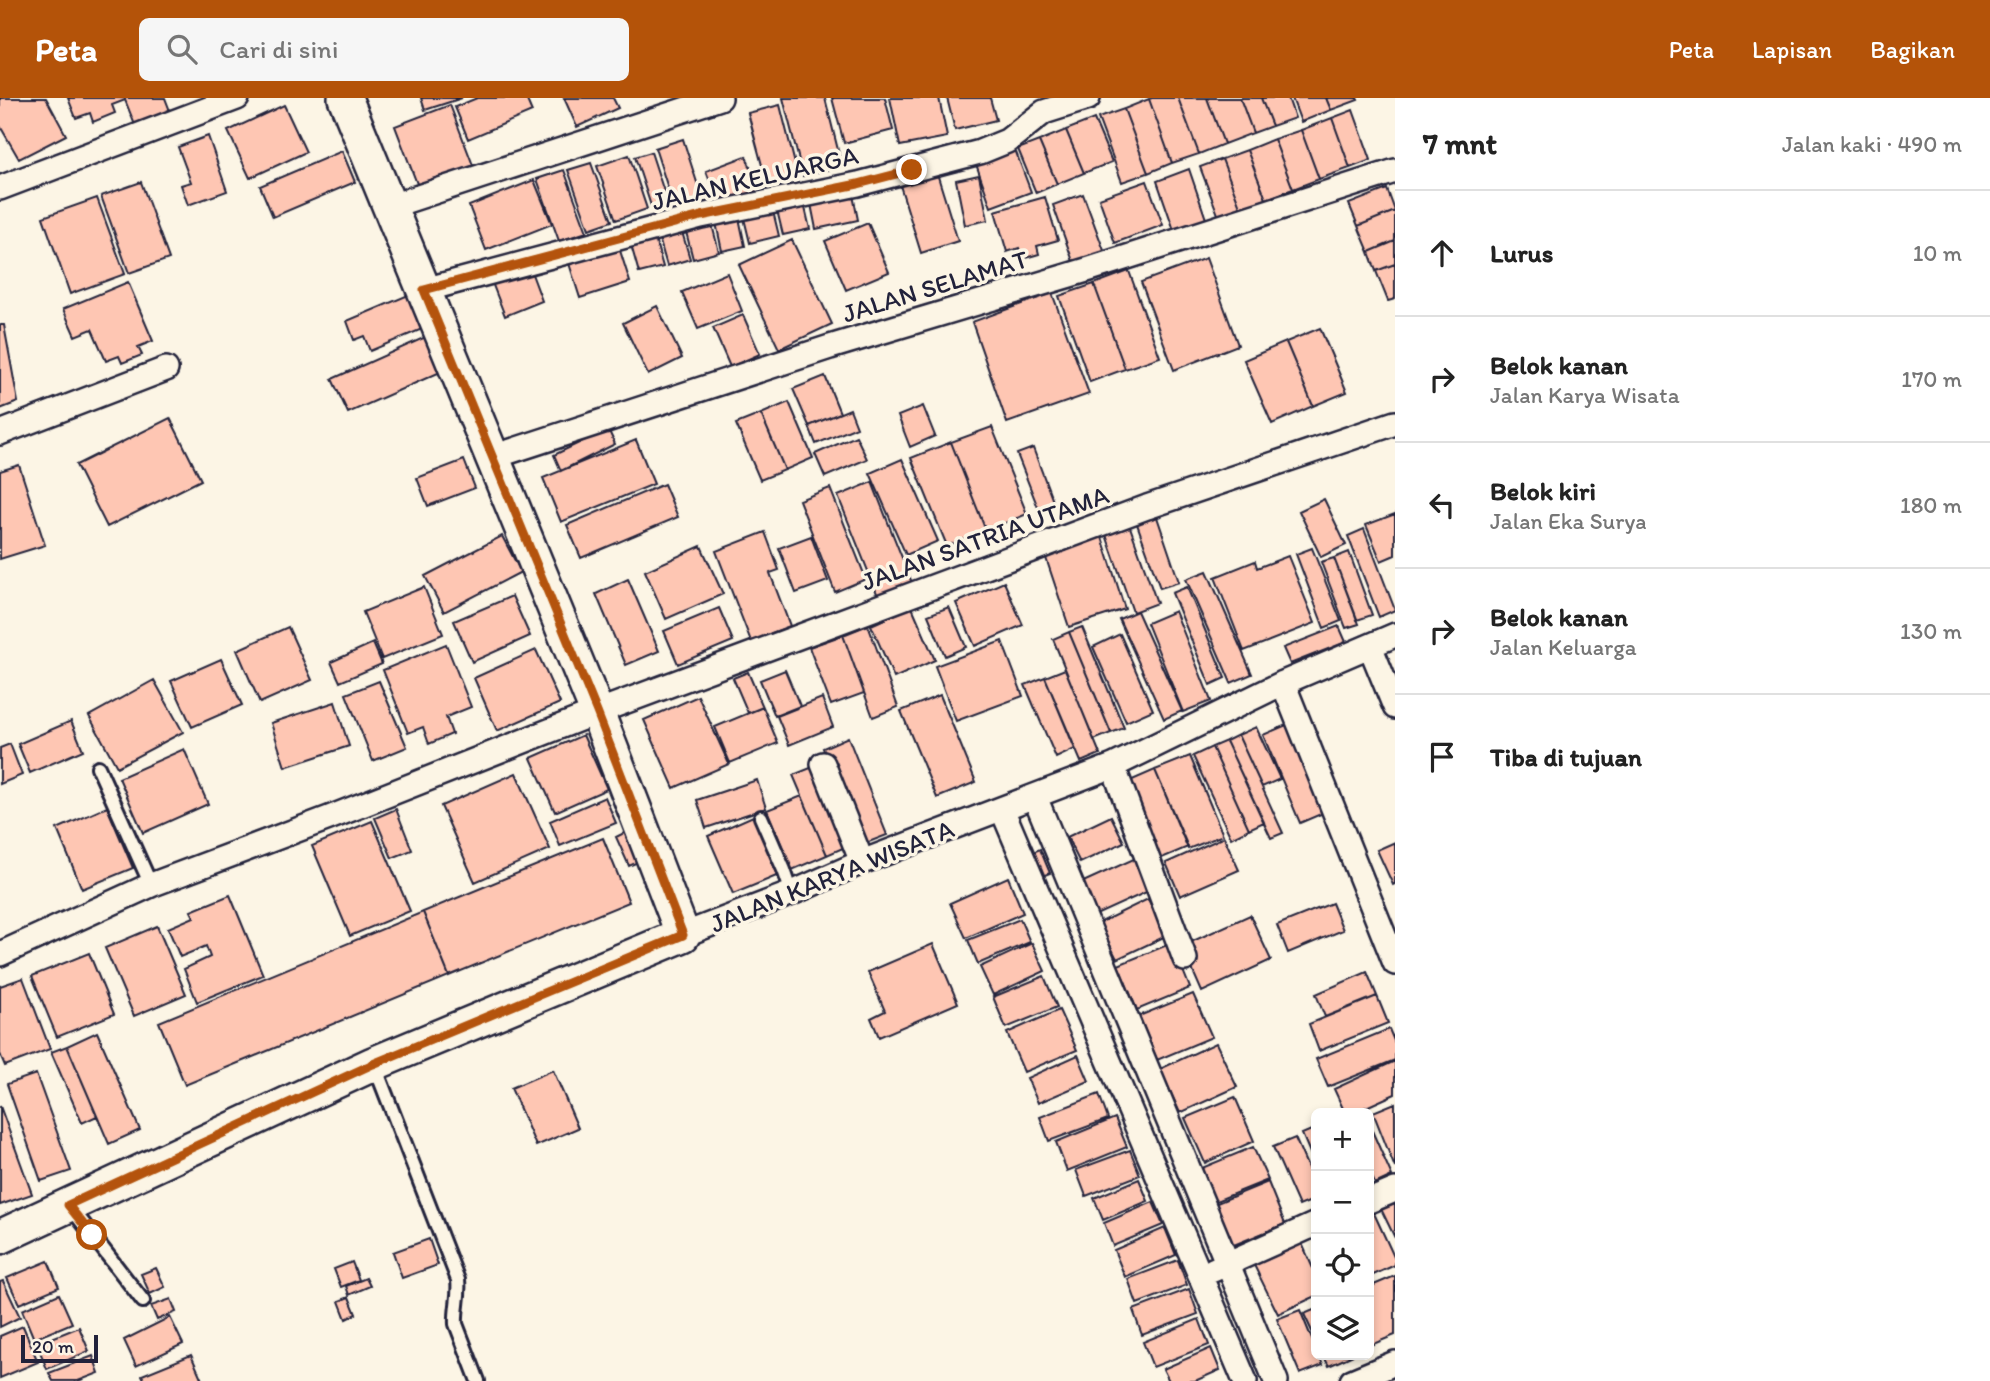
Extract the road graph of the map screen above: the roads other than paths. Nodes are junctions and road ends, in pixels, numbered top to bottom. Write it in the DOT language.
graph roads {
  1 [pos="237,98"];
  2 [pos="345,98"];
  3 [pos="720,98"];
  4 [pos="1088,98"];
  5 [pos="1395,171"];
  6 [pos="0,188"];
  7 [pos="388,207"];
  8 [pos="424,290"];
  9 [pos="166,369"];
  10 [pos="1395,423"];
  11 [pos="0,433"];
  12 [pos="493,457"];
  13 [pos="1395,635"];
  14 [pos="1370,646"];
  15 [pos="1283,683"];
  16 [pos="1395,707"];
  17 [pos="597,712"];
  18 [pos="823,764"];
  19 [pos="1114,766"];
  20 [pos="97,767"];
  21 [pos="1035,797"];
  22 [pos="1002,809"];
  23 [pos="761,817"];
  24 [pos="862,862"];
  25 [pos="151,885"];
  26 [pos="792,893"];
  27 [pos="1385,914"];
  28 [pos="683,935"];
  29 [pos="0,954"];
  30 [pos="1185,959"];
  31 [pos="1395,963"];
  32 [pos="373,1064"];
  33 [pos="1395,1190"];
  34 [pos="1374,1199"];
  35 [pos="68,1205"];
  36 [pos="1311,1226"];
  37 [pos="0,1237"];
  38 [pos="1227,1263"];
  39 [pos="1200,1276"];
  40 [pos="143,1301"];
  41 [pos="1395,1363"];
  42 [pos="478,1381"];
  43 [pos="1245,1381"];
  44 [pos="1276,1381"];
  45 [pos="1352,1381"];
  1 -- 6 [label="street"];
  2 -- 7 [label="street"];
  3 -- 7 [label="street"];
  4 -- 8 [label="street, JALAN KELUARGA"];
  5 -- 12 [label="street, JALAN SELAMAT"];
  7 -- 8 [label="street"];
  8 -- 12 [label="street"];
  9 -- 11 [label="street"];
  10 -- 17 [label="street, JALAN SATRIA UTAMA"];
  12 -- 17 [label="street"];
  13 -- 14 [label="street, JALAN KARYA WISATA"];
  14 -- 15 [label="street, JALAN KARYA WISATA"];
  14 -- 16 [label="street"];
  15 -- 19 [label="street, JALAN KARYA WISATA"];
  15 -- 27 [label="street"];
  17 -- 25 [label="street, JALAN SATRIA UTAMA"];
  17 -- 28 [label="street"];
  18 -- 24 [label="street"];
  19 -- 21 [label="street, JALAN KARYA WISATA"];
  19 -- 30 [label="street"];
  20 -- 25 [label="lane"];
  21 -- 22 [label="street, JALAN KARYA WISATA"];
  21 -- 38 [label="street"];
  22 -- 24 [label="street, JALAN KARYA WISATA"];
  22 -- 39 [label="street"];
  23 -- 26 [label="lane"];
  24 -- 26 [label="street, JALAN KARYA WISATA"];
  25 -- 29 [label="street, JALAN SATRIA UTAMA"];
  26 -- 28 [label="street, JALAN KARYA WISATA"];
  27 -- 31 [label="street"];
  28 -- 32 [label="street, JALAN KARYA WISATA"];
  32 -- 35 [label="street, JALAN KARYA WISATA"];
  32 -- 42 [label="lane"];
  33 -- 34 [label="street"];
  35 -- 37 [label="street, JALAN KARYA WISATA"];
  35 -- 40 [label="lane"];
  36 -- 38 [label="street"];
  38 -- 39 [label="street"];
  38 -- 44 [label="street"];
  39 -- 43 [label="street"];
  41 -- 45 [label="street"];
}
